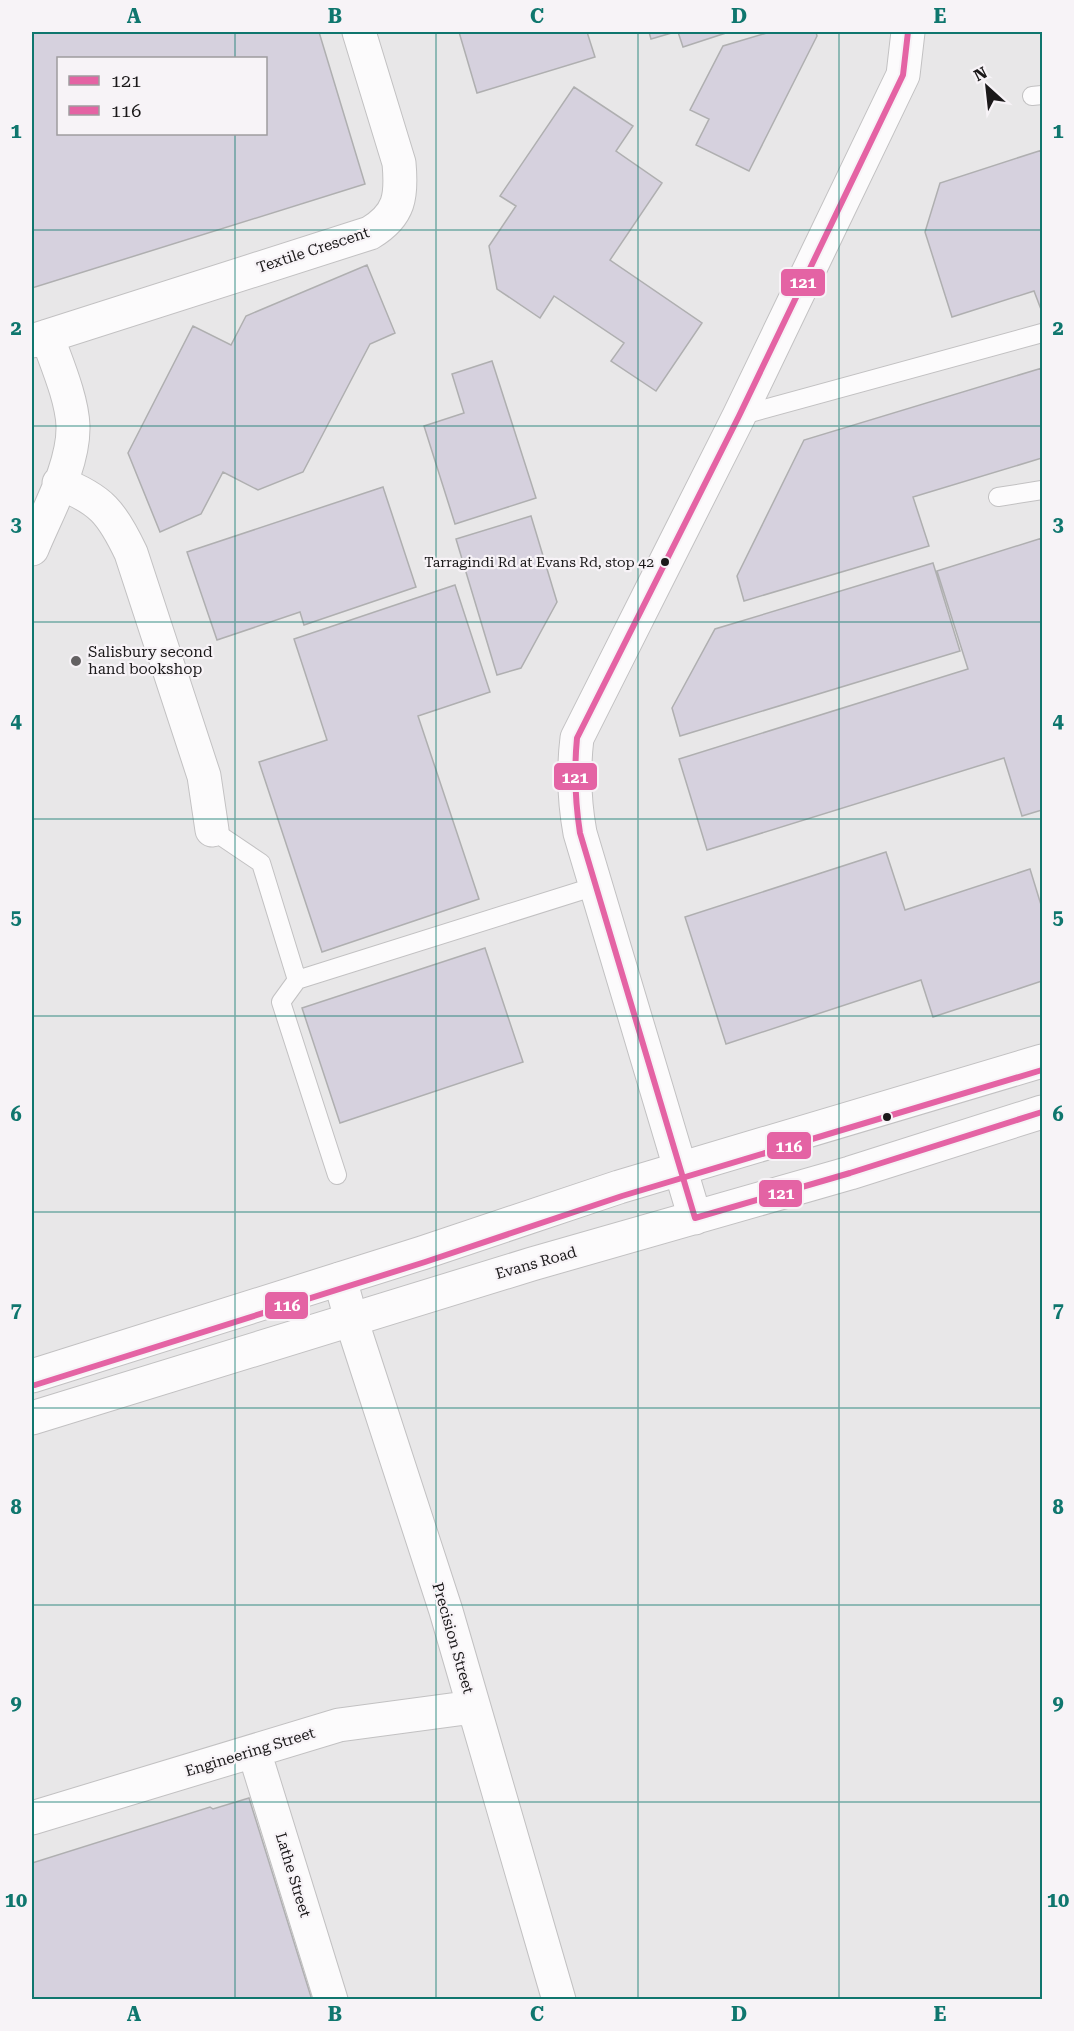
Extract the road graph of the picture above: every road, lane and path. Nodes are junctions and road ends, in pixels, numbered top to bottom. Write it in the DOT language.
graph roads {
  1 [pos="359,32"];
  2 [pos="908,32"];
  3 [pos="1042,333"];
  4 [pos="39,338"];
  5 [pos="739,416"];
  6 [pos="59,483"];
  7 [pos="1042,490"];
  8 [pos="998,497"];
  9 [pos="32,549"];
  10 [pos="212,830"];
  11 [pos="596,886"];
  12 [pos="297,980"];
  13 [pos="1042,1060"];
  14 [pos="1042,1112"];
  15 [pos="680,1169"];
  16 [pos="337,1175"];
  17 [pos="695,1218"];
  18 [pos="340,1279"];
  19 [pos="351,1319"];
  20 [pos="32,1376"];
  21 [pos="32,1418"];
  22 [pos="473,1707"];
  23 [pos="254,1751"];
  24 [pos="32,1818"];
  25 [pos="331,2000"];
  26 [pos="559,2000"];
  1 -- 4 [label="street, Textile Crescent"];
  2 -- 5 [label="street"];
  3 -- 5 [label="lane"];
  4 -- 6 [label="street"];
  5 -- 11 [label="street"];
  6 -- 9 [label="street"];
  6 -- 10 [label="street"];
  7 -- 8 [label="lane"];
  10 -- 12 [label="lane"];
  11 -- 12 [label="lane"];
  11 -- 15 [label="street"];
  12 -- 16 [label="lane"];
  13 -- 15 [label="street"];
  14 -- 17 [label="street, Evans Road"];
  15 -- 17 [label="street"];
  15 -- 18 [label="street"];
  17 -- 19 [label="street, Evans Road"];
  18 -- 19 [label="street, Precision Street"];
  18 -- 20 [label="street"];
  19 -- 21 [label="street, Evans Road"];
  19 -- 22 [label="street, Precision Street"];
  22 -- 23 [label="street, Engineering Street"];
  22 -- 26 [label="street, Precision Street"];
  23 -- 24 [label="street, Engineering Street"];
  23 -- 25 [label="street, Lathe Street"];
}
